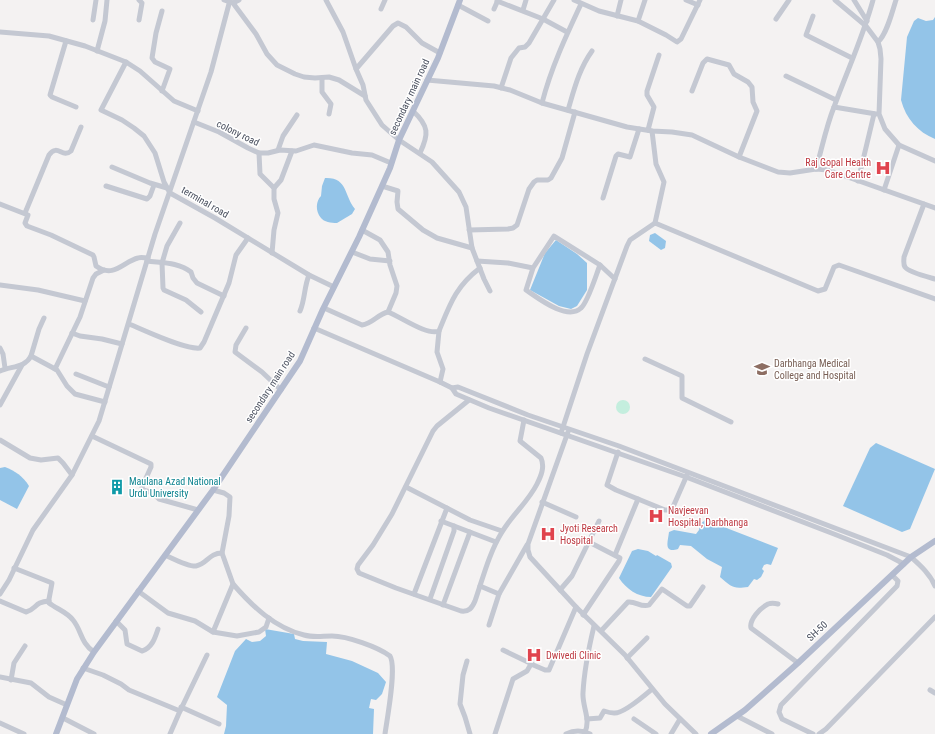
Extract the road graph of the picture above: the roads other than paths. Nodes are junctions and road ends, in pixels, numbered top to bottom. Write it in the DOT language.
graph roads {
  1 [pos="96,0"];
  2 [pos="107,0"];
  3 [pos="139,0"];
  4 [pos="239,0"];
  5 [pos="385,0"];
  6 [pos="497,0"];
  7 [pos="526,0"];
  8 [pos="554,0"];
  9 [pos="574,0"];
  10 [pos="621,0"];
  11 [pos="645,0"];
  12 [pos="686,0"];
  13 [pos="788,0"];
  14 [pos="834,0"];
  15 [pos="854,0"];
  16 [pos="873,0"];
  17 [pos="896,0"];
  18 [pos="328,1"];
  19 [pos="229,2"];
  20 [pos="459,2"];
  21 [pos="699,2"];
  22 [pos="584,3"];
  23 [pos="381,9"];
  24 [pos="494,9"];
  25 [pos="523,10"];
  26 [pos="162,11"];
  27 [pos="617,16"];
  28 [pos="813,16"];
  29 [pos="543,19"];
  30 [pos="93,20"];
  31 [pos="138,20"];
  32 [pos="776,20"];
  33 [pos="488,21"];
  34 [pos="638,21"];
  35 [pos="866,24"];
  36 [pos="0,32"];
  37 [pos="567,32"];
  38 [pos="66,41"];
  39 [pos="878,42"];
  40 [pos="97,51"];
  41 [pos="592,52"];
  42 [pos="440,53"];
  43 [pos="659,55"];
  44 [pos="852,58"];
  45 [pos="126,62"];
  46 [pos="356,69"];
  47 [pos="786,76"];
  48 [pos="322,78"];
  49 [pos="428,80"];
  50 [pos="500,88"];
  51 [pos="162,91"];
  52 [pos="692,91"];
  53 [pos="365,96"];
  54 [pos="836,100"];
  55 [pos="542,103"];
  56 [pos="76,107"];
  57 [pos="834,107"];
  58 [pos="568,110"];
  59 [pos="198,111"];
  60 [pos="412,111"];
  61 [pos="575,112"];
  62 [pos="329,114"];
  63 [pos="876,114"];
  64 [pos="297,115"];
  65 [pos="194,122"];
  66 [pos="81,127"];
  67 [pos="639,129"];
  68 [pos="650,130"];
  69 [pos="399,140"];
  70 [pos="900,145"];
  71 [pos="278,150"];
  72 [pos="292,152"];
  73 [pos="259,153"];
  74 [pos="420,154"];
  75 [pos="738,157"];
  76 [pos="935,161"];
  77 [pos="391,163"];
  78 [pos="112,167"];
  79 [pos="816,169"];
  80 [pos="858,181"];
  81 [pos="154,185"];
  82 [pos="106,186"];
  83 [pos="382,186"];
  84 [pos="274,188"];
  85 [pos="169,190"];
  86 [pos="884,190"];
  87 [pos="603,198"];
  88 [pos="0,204"];
  89 [pos="924,204"];
  90 [pos="935,208"];
  91 [pos="25,213"];
  92 [pos="180,223"];
  93 [pos="655,223"];
  94 [pos="362,230"];
  95 [pos="469,230"];
  96 [pos="248,238"];
  97 [pos="472,248"];
  98 [pos="272,252"];
  99 [pos="352,252"];
  100 [pos="147,260"];
  101 [pos="390,261"];
  102 [pos="477,261"];
  103 [pos="162,263"];
  104 [pos="600,265"];
  105 [pos="480,268"];
  106 [pos="533,268"];
  107 [pos="104,270"];
  108 [pos="309,275"];
  109 [pos="614,279"];
  110 [pos="935,279"];
  111 [pos="0,285"];
  112 [pos="334,287"];
  113 [pos="490,291"];
  114 [pos="224,296"];
  115 [pos="935,299"];
  116 [pos="85,301"];
  117 [pos="324,308"];
  118 [pos="300,311"];
  119 [pos="201,312"];
  120 [pos="388,312"];
  121 [pos="44,318"];
  122 [pos="129,324"];
  123 [pos="246,328"];
  124 [pos="314,328"];
  125 [pos="439,330"];
  126 [pos="72,333"];
  127 [pos="122,344"];
  128 [pos="0,348"];
  129 [pos="31,356"];
  130 [pos="645,359"];
  131 [pos="22,365"];
  132 [pos="55,369"];
  133 [pos="3,370"];
  134 [pos="76,374"];
  135 [pos="440,382"];
  136 [pos="109,387"];
  137 [pos="452,388"];
  138 [pos="281,390"];
  139 [pos="469,400"];
  140 [pos="104,402"];
  141 [pos="0,405"];
  142 [pos="514,410"];
  143 [pos="512,416"];
  144 [pos="524,420"];
  145 [pos="731,422"];
  146 [pos="565,431"];
  147 [pos="92,436"];
  148 [pos="0,440"];
  149 [pos="618,452"];
  150 [pos="687,475"];
  151 [pos="72,476"];
  152 [pos="406,487"];
  153 [pos="722,489"];
  154 [pos="213,490"];
  155 [pos="638,499"];
  156 [pos="542,502"];
  157 [pos="447,508"];
  158 [pos="198,510"];
  159 [pos="576,517"];
  160 [pos="441,521"];
  161 [pos="599,521"];
  162 [pos="454,526"];
  163 [pos="502,531"];
  164 [pos="470,532"];
  165 [pos="935,541"];
  166 [pos="496,542"];
  167 [pos="589,542"];
  168 [pos="528,544"];
  169 [pos="222,553"];
  170 [pos="165,555"];
  171 [pos="615,555"];
  172 [pos="911,558"];
  173 [pos="904,564"];
  174 [pos="14,568"];
  175 [pos="892,575"];
  176 [pos="233,584"];
  177 [pos="480,586"];
  178 [pos="703,586"];
  179 [pos="935,586"];
  180 [pos="560,590"];
  181 [pos="138,591"];
  182 [pos="0,594"];
  183 [pos="414,594"];
  184 [pos="498,594"];
  185 [pos="0,600"];
  186 [pos="430,600"];
  187 [pos="49,601"];
  188 [pos="778,604"];
  189 [pos="443,605"];
  190 [pos="576,608"];
  191 [pos="583,615"];
  192 [pos="935,617"];
  193 [pos="270,618"];
  194 [pos="116,622"];
  195 [pos="489,625"];
  196 [pos="594,626"];
  197 [pos="158,628"];
  198 [pos="600,631"];
  199 [pos="212,632"];
  200 [pos="647,638"];
  201 [pos="25,646"];
  202 [pos="503,650"];
  203 [pos="94,652"];
  204 [pos="207,655"];
  205 [pos="627,658"];
  206 [pos="467,661"];
  207 [pos="798,663"];
  208 [pos="532,664"];
  209 [pos="83,668"];
  210 [pos="0,677"];
  211 [pos="11,680"];
  212 [pos="652,689"];
  213 [pos="67,705"];
  214 [pos="180,709"];
  215 [pos="737,716"];
  216 [pos="63,718"];
  217 [pos="587,719"];
  218 [pos="634,719"];
  219 [pos="680,720"];
  220 [pos="0,724"];
  221 [pos="219,724"];
  222 [pos="588,733"];
  223 [pos="24,734"];
  224 [pos="56,734"];
  225 [pos="94,734"];
  226 [pos="170,734"];
  227 [pos="384,734"];
  228 [pos="470,734"];
  229 [pos="495,734"];
  230 [pos="566,734"];
  231 [pos="656,734"];
  232 [pos="671,734"];
  233 [pos="696,734"];
  234 [pos="711,734"];
  235 [pos="772,734"];
  236 [pos="813,734"];
  237 [pos="819,734"];
  1 -- 30 [label="street"];
  2 -- 40 [label="street"];
  3 -- 31 [label="street"];
  4 -- 19 [label="street"];
  5 -- 23 [label="street"];
  6 -- 24 [label="street"];
  6 -- 25 [label="street"];
  7 -- 25 [label="street"];
  8 -- 29 [label="street"];
  9 -- 22 [label="street"];
  10 -- 27 [label="street"];
  11 -- 34 [label="street"];
  12 -- 21 [label="street"];
  13 -- 32 [label="street"];
  14 -- 35 [label="street"];
  15 -- 35 [label="street"];
  16 -- 35 [label="street"];
  17 -- 39 [label="street"];
  18 -- 46 [label="street"];
  19 -- 48 [label="street"];
  19 -- 59 [label="street"];
  20 -- 33 [label="street"];
  20 -- 42 [label="main road, secondary main road"];
  21 -- 34 [label="street"];
  22 -- 27 [label="street"];
  22 -- 37 [label="street"];
  25 -- 29 [label="street"];
  26 -- 51 [label="street"];
  27 -- 34 [label="street"];
  28 -- 44 [label="street"];
  29 -- 37 [label="street"];
  29 -- 50 [label="street"];
  35 -- 39 [label="street"];
  35 -- 44 [label="street"];
  36 -- 38 [label="street"];
  37 -- 55 [label="street"];
  38 -- 40 [label="street"];
  38 -- 56 [label="street"];
  39 -- 63 [label="street"];
  40 -- 45 [label="street"];
  41 -- 58 [label="street"];
  42 -- 46 [label="street"];
  42 -- 49 [label="main road, secondary main road"];
  43 -- 68 [label="street"];
  44 -- 54 [label="street"];
  45 -- 51 [label="street"];
  45 -- 85 [label="street, terminal road"];
  46 -- 53 [label="street"];
  47 -- 54 [label="street"];
  48 -- 53 [label="street"];
  48 -- 62 [label="street"];
  49 -- 50 [label="street"];
  49 -- 60 [label="main road, secondary main road"];
  50 -- 55 [label="street"];
  51 -- 59 [label="street"];
  52 -- 75 [label="street"];
  53 -- 69 [label="street"];
  54 -- 57 [label="street"];
  55 -- 58 [label="street"];
  57 -- 63 [label="street"];
  57 -- 79 [label="street"];
  58 -- 61 [label="street"];
  59 -- 65 [label="street"];
  60 -- 69 [label="main road, secondary main road"];
  60 -- 74 [label="street"];
  61 -- 67 [label="street"];
  61 -- 95 [label="street"];
  63 -- 70 [label="street"];
  63 -- 80 [label="street"];
  64 -- 71 [label="street"];
  65 -- 73 [label="street, colony road"];
  65 -- 85 [label="street"];
  66 -- 91 [label="street"];
  67 -- 68 [label="street"];
  67 -- 87 [label="street"];
  68 -- 75 [label="street"];
  68 -- 93 [label="street"];
  69 -- 74 [label="street"];
  69 -- 77 [label="main road, secondary main road"];
  70 -- 76 [label="street"];
  70 -- 86 [label="street"];
  71 -- 72 [label="street, colony road"];
  71 -- 73 [label="street, colony road"];
  72 -- 77 [label="street, colony road"];
  72 -- 84 [label="street"];
  73 -- 84 [label="street"];
  74 -- 95 [label="street"];
  75 -- 79 [label="street"];
  77 -- 83 [label="main road, secondary main road"];
  78 -- 81 [label="street"];
  79 -- 80 [label="street"];
  80 -- 86 [label="street"];
  81 -- 82 [label="street"];
  81 -- 85 [label="street"];
  83 -- 94 [label="main road, secondary main road"];
  83 -- 97 [label="street"];
  84 -- 98 [label="street"];
  85 -- 96 [label="street, terminal road"];
  85 -- 100 [label="street"];
  86 -- 89 [label="street"];
  88 -- 91 [label="street"];
  89 -- 90 [label="street"];
  89 -- 110 [label="street"];
  91 -- 107 [label="street"];
  92 -- 103 [label="street"];
  93 -- 109 [label="street"];
  93 -- 115 [label="street"];
  94 -- 99 [label="main road, secondary main road"];
  94 -- 101 [label="street"];
  95 -- 97 [label="street"];
  96 -- 98 [label="street, terminal road"];
  96 -- 114 [label="street"];
  97 -- 102 [label="street"];
  98 -- 108 [label="street, terminal road"];
  99 -- 101 [label="street"];
  99 -- 112 [label="main road, secondary main road"];
  100 -- 103 [label="street"];
  100 -- 107 [label="street"];
  100 -- 122 [label="street"];
  101 -- 120 [label="street"];
  102 -- 105 [label="street"];
  102 -- 106 [label="street"];
  103 -- 114 [label="street"];
  103 -- 119 [label="street"];
  104 -- 106 [label="street"];
  104 -- 106 [label="street"];
  104 -- 109 [label="street"];
  105 -- 113 [label="street"];
  105 -- 125 [label="street"];
  107 -- 116 [label="street"];
  108 -- 112 [label="street, terminal road"];
  108 -- 118 [label="street"];
  109 -- 146 [label="street"];
  111 -- 116 [label="street"];
  112 -- 117 [label="main road, secondary main road"];
  114 -- 122 [label="street"];
  116 -- 126 [label="street"];
  117 -- 120 [label="street"];
  117 -- 124 [label="main road, secondary main road"];
  120 -- 125 [label="street"];
  121 -- 129 [label="street"];
  122 -- 127 [label="street"];
  123 -- 138 [label="street"];
  124 -- 135 [label="street"];
  124 -- 138 [label="main road, secondary main road"];
  125 -- 135 [label="street"];
  126 -- 127 [label="street"];
  126 -- 132 [label="street"];
  127 -- 136 [label="street"];
  128 -- 133 [label="street"];
  129 -- 131 [label="street"];
  129 -- 132 [label="street"];
  130 -- 145 [label="street"];
  131 -- 133 [label="street"];
  131 -- 141 [label="street"];
  132 -- 140 [label="street"];
  134 -- 136 [label="street"];
  135 -- 137 [label="street"];
  136 -- 140 [label="street"];
  137 -- 139 [label="street"];
  137 -- 142 [label="street"];
  138 -- 154 [label="main road, secondary main road"];
  139 -- 143 [label="street"];
  139 -- 152 [label="street"];
  140 -- 147 [label="street"];
  142 -- 143 [label="street"];
  142 -- 146 [label="street"];
  143 -- 144 [label="street"];
  144 -- 146 [label="street"];
  144 -- 163 [label="street"];
  146 -- 149 [label="street"];
  146 -- 150 [label="street"];
  146 -- 156 [label="street"];
  147 -- 151 [label="street"];
  147 -- 158 [label="street"];
  148 -- 151 [label="street"];
  149 -- 150 [label="street"];
  149 -- 155 [label="street"];
  150 -- 153 [label="street"];
  150 -- 155 [label="street"];
  151 -- 174 [label="street"];
  152 -- 157 [label="street"];
  152 -- 183 [label="street"];
  153 -- 172 [label="street"];
  153 -- 173 [label="street"];
  154 -- 158 [label="main road, secondary main road"];
  154 -- 169 [label="street"];
  155 -- 171 [label="street"];
  156 -- 159 [label="street"];
  156 -- 168 [label="street"];
  157 -- 160 [label="street"];
  157 -- 163 [label="street"];
  158 -- 170 [label="main road, secondary main road"];
  160 -- 162 [label="street"];
  160 -- 183 [label="street"];
  161 -- 167 [label="street"];
  162 -- 164 [label="street"];
  162 -- 186 [label="street"];
  163 -- 166 [label="street"];
  164 -- 166 [label="street"];
  164 -- 189 [label="street"];
  165 -- 172 [label="main road, SH-50"];
  166 -- 177 [label="street"];
  167 -- 171 [label="street"];
  167 -- 180 [label="street"];
  168 -- 180 [label="street"];
  168 -- 184 [label="street"];
  169 -- 170 [label="street"];
  169 -- 176 [label="street"];
  170 -- 181 [label="main road, secondary main road"];
  171 -- 191 [label="street"];
  172 -- 173 [label="main road, SH-50"];
  172 -- 179 [label="street"];
  173 -- 175 [label="main road, SH-50"];
  174 -- 182 [label="street"];
  174 -- 187 [label="street"];
  175 -- 207 [label="main road, SH-50"];
  175 -- 236 [label="street"];
  176 -- 193 [label="street"];
  176 -- 199 [label="street"];
  177 -- 184 [label="street"];
  177 -- 189 [label="street"];
  178 -- 198 [label="street"];
  180 -- 190 [label="street"];
  181 -- 194 [label="main road, secondary main road"];
  181 -- 199 [label="street"];
  183 -- 186 [label="street"];
  184 -- 195 [label="street"];
  185 -- 187 [label="street"];
  186 -- 189 [label="street"];
  187 -- 203 [label="street"];
  188 -- 207 [label="street"];
  190 -- 191 [label="street"];
  190 -- 208 [label="street"];
  191 -- 196 [label="street"];
  192 -- 237 [label="street"];
  193 -- 199 [label="street"];
  193 -- 227 [label="street"];
  194 -- 197 [label="street"];
  194 -- 203 [label="main road, secondary main road"];
  196 -- 198 [label="street"];
  196 -- 217 [label="street"];
  198 -- 205 [label="street"];
  200 -- 205 [label="street"];
  201 -- 211 [label="street"];
  202 -- 208 [label="street"];
  203 -- 209 [label="main road, secondary main road"];
  204 -- 214 [label="street"];
  205 -- 212 [label="street"];
  206 -- 228 [label="street"];
  207 -- 215 [label="main road, SH-50"];
  208 -- 229 [label="street"];
  209 -- 213 [label="main road, secondary main road"];
  209 -- 214 [label="street"];
  210 -- 211 [label="street"];
  211 -- 213 [label="street"];
  212 -- 217 [label="street"];
  212 -- 219 [label="street"];
  213 -- 216 [label="main road, secondary main road"];
  214 -- 221 [label="street"];
  214 -- 226 [label="street"];
  215 -- 234 [label="main road, SH-50"];
  215 -- 235 [label="street"];
  216 -- 224 [label="main road, secondary main road"];
  216 -- 225 [label="street"];
  217 -- 222 [label="street"];
  218 -- 231 [label="street"];
  219 -- 232 [label="street"];
  219 -- 233 [label="street"];
  220 -- 223 [label="street"];
  222 -- 230 [label="street"];
}
